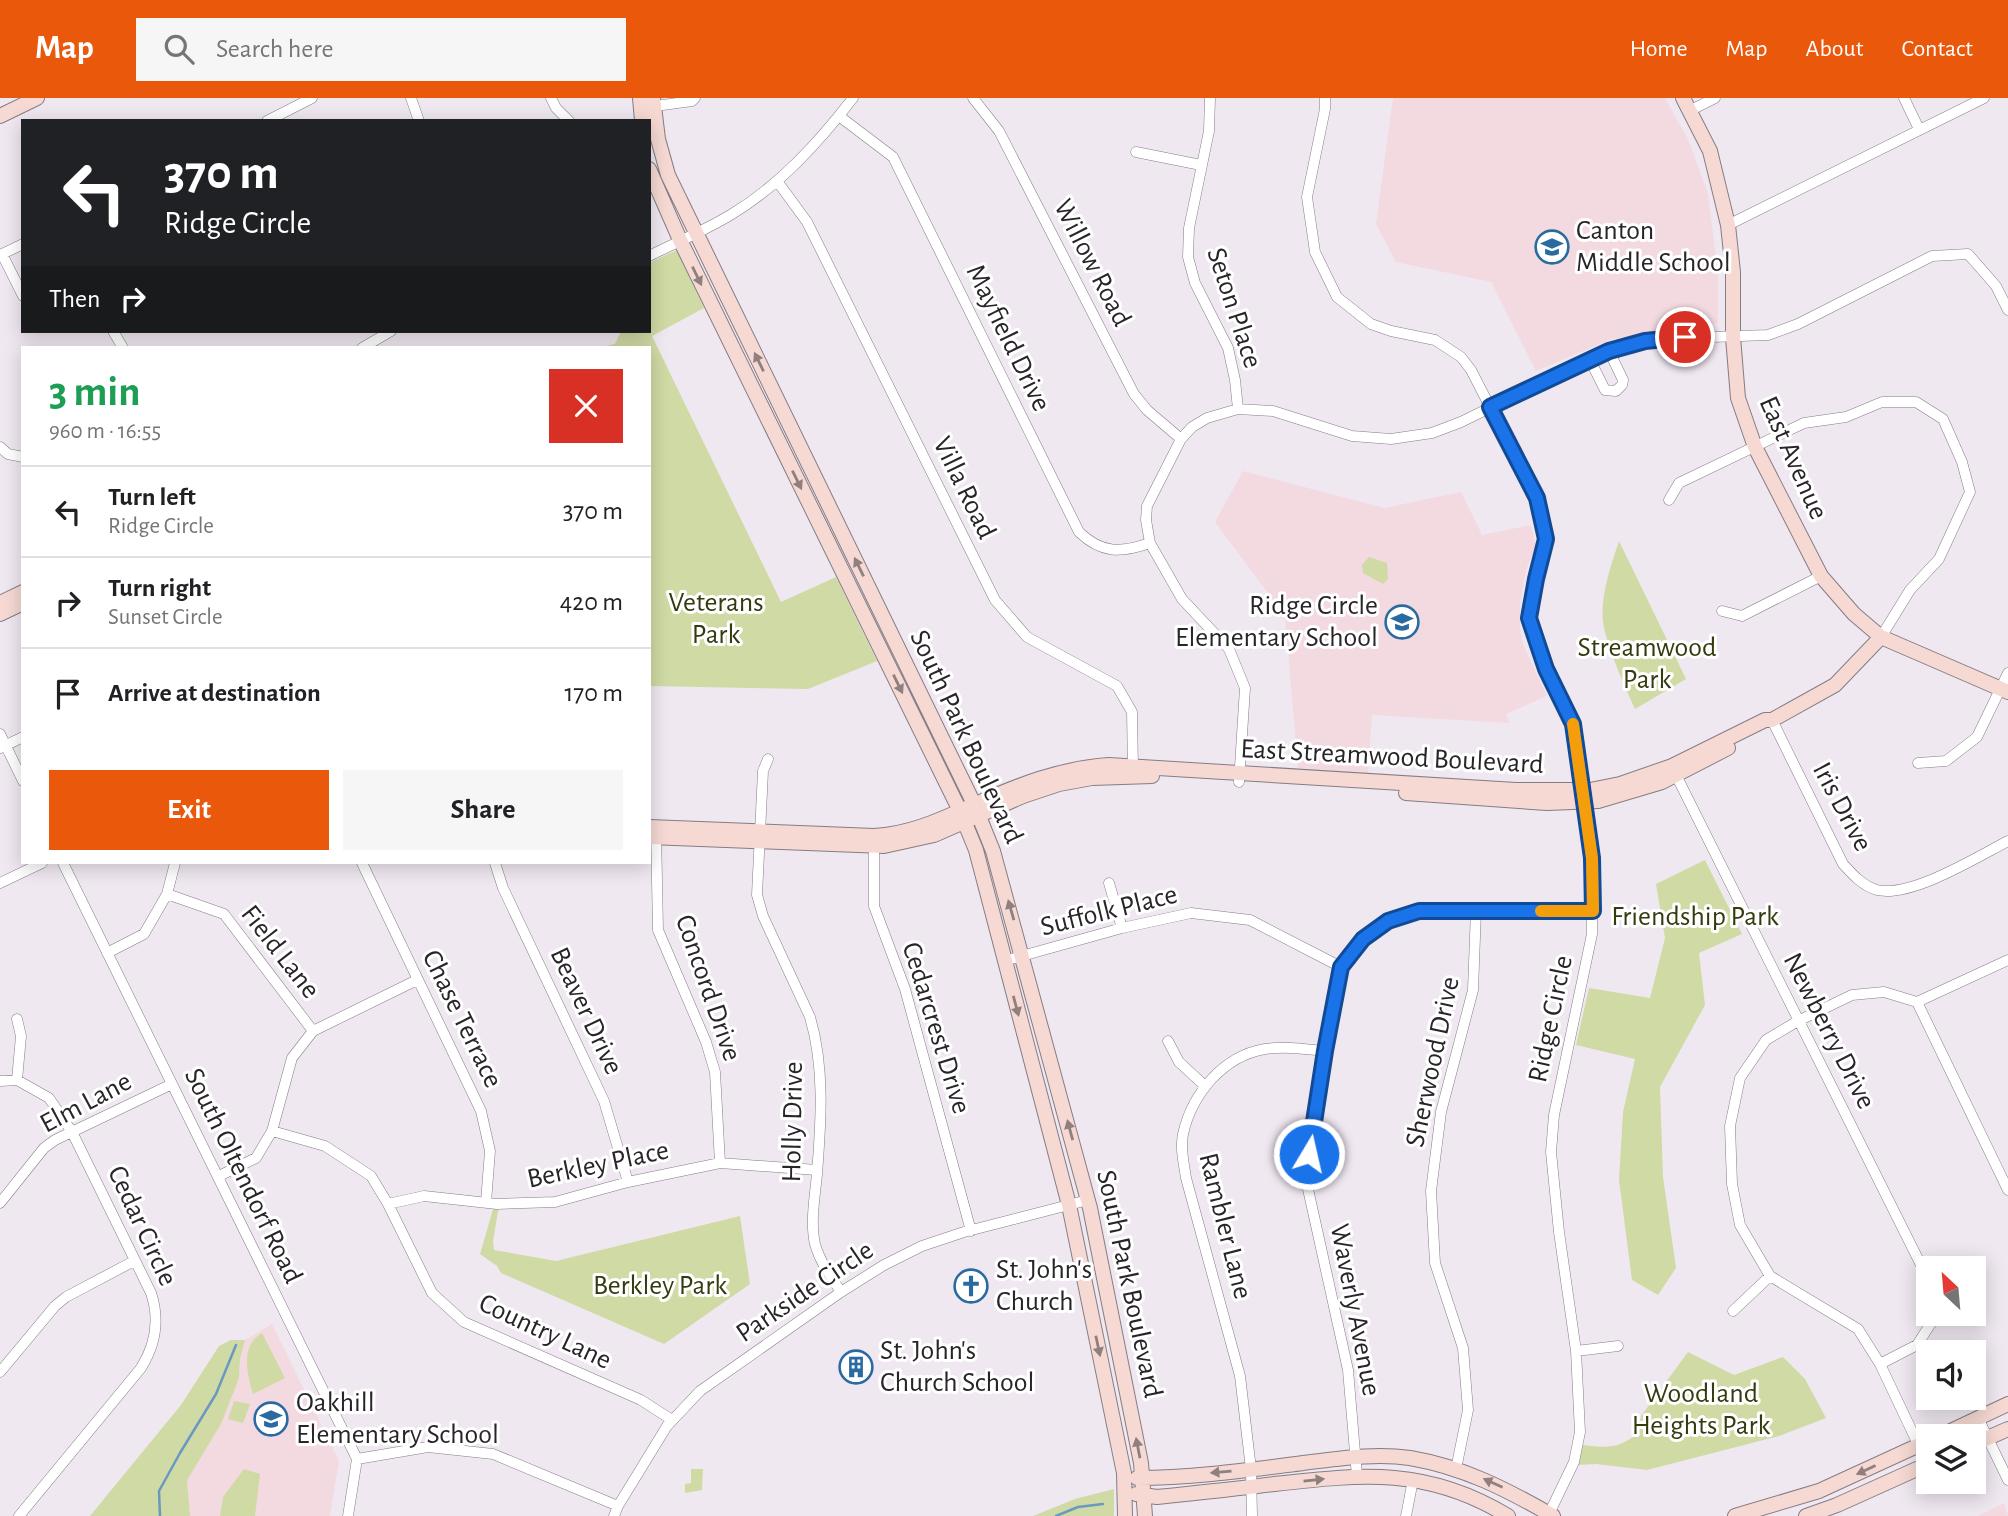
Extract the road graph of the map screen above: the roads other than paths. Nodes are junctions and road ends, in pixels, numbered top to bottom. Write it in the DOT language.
graph roads {
  1 [pos="37,98"];
  2 [pos="312,98"];
  3 [pos="411,98"];
  4 [pos="551,98"];
  5 [pos="695,98"];
  6 [pos="853,98"];
  7 [pos="1210,98"];
  8 [pos="1325,98"];
  9 [pos="1716,98"];
  10 [pos="1904,98"];
  11 [pos="1984,98"];
  12 [pos="976,99"];
  13 [pos="1687,104"];
  14 [pos="646,106"];
  15 [pos="0,116"];
  16 [pos="839,116"];
  17 [pos="271,119"];
  18 [pos="418,119"];
  19 [pos="567,119"];
  20 [pos="651,120"];
  21 [pos="1919,128"];
  22 [pos="1136,152"];
  23 [pos="665,164"];
  24 [pos="1201,165"];
  25 [pos="651,168"];
  26 [pos="651,173"];
  27 [pos="777,181"];
  28 [pos="1728,225"];
  29 [pos="696,233"];
  30 [pos="680,240"];
  31 [pos="21,245"];
  32 [pos="1,255"];
  33 [pos="651,255"];
  34 [pos="21,292"];
  35 [pos="2008,310"];
  36 [pos="388,333"];
  37 [pos="1733,337"];
  38 [pos="365,346"];
  39 [pos="1609,351"];
  40 [pos="1590,360"];
  41 [pos="1490,407"];
  42 [pos="1238,409"];
  43 [pos="1181,439"];
  44 [pos="1755,446"];
  45 [pos="0,447"];
  46 [pos="21,457"];
  47 [pos="1669,500"];
  48 [pos="1150,543"];
  49 [pos="1821,576"];
  50 [pos="870,590"];
  51 [pos="21,593"];
  52 [pos="855,597"];
  53 [pos="0,603"];
  54 [pos="21,604"];
  55 [pos="1722,611"];
  56 [pos="0,614"];
  57 [pos="1881,637"];
  58 [pos="2008,673"];
  59 [pos="2004,691"];
  60 [pos="1772,720"];
  61 [pos="0,734"];
  62 [pos="21,738"];
  63 [pos="3,747"];
  64 [pos="768,759"];
  65 [pos="1918,763"];
  66 [pos="1133,770"];
  67 [pos="1674,771"];
  68 [pos="21,778"];
  69 [pos="1239,778"];
  70 [pos="1584,797"];
  71 [pos="977,810"];
  72 [pos="962,817"];
  73 [pos="653,832"];
  74 [pos="759,837"];
  75 [pos="874,841"];
  76 [pos="2008,841"];
  77 [pos="40,864"];
  78 [pos="63,864"];
  79 [pos="175,864"];
  80 [pos="362,864"];
  81 [pos="495,864"];
  82 [pos="0,883"];
  83 [pos="1109,883"];
  84 [pos="167,894"];
  85 [pos="1476,911"];
  86 [pos="1593,911"];
  87 [pos="1122,928"];
  88 [pos="107,953"];
  89 [pos="1023,955"];
  90 [pos="1004,961"];
  91 [pos="2008,961"];
  92 [pos="1341,967"];
  93 [pos="417,980"];
  94 [pos="1917,1002"];
  95 [pos="18,1019"];
  96 [pos="1798,1021"];
  97 [pos="313,1031"];
  98 [pos="1168,1041"];
  99 [pos="1325,1051"];
  100 [pos="17,1080"];
  101 [pos="0,1081"];
  102 [pos="172,1084"];
  103 [pos="1205,1086"];
  104 [pos="272,1131"];
  105 [pos="72,1132"];
  106 [pos="720,1163"];
  107 [pos="817,1170"];
  108 [pos="219,1176"];
  109 [pos="628,1182"];
  110 [pos="2008,1190"];
  111 [pos="1088,1200"];
  112 [pos="486,1202"];
  113 [pos="0,1203"];
  114 [pos="388,1204"];
  115 [pos="1069,1205"];
  116 [pos="971,1231"];
  117 [pos="1916,1256"];
  118 [pos="134,1261"];
  119 [pos="1770,1276"];
  120 [pos="841,1292"];
  121 [pos="1733,1311"];
  122 [pos="1930,1326"];
  123 [pos="1618,1346"];
  124 [pos="1576,1351"];
  125 [pos="1881,1364"];
  126 [pos="0,1372"];
  127 [pos="2008,1404"];
  128 [pos="1978,1418"];
  129 [pos="672,1420"];
  130 [pos="1965,1424"];
  131 [pos="1979,1424"];
  132 [pos="1916,1428"];
  133 [pos="2008,1429"];
  134 [pos="1986,1439"];
  135 [pos="1916,1447"];
  136 [pos="1986,1448"];
  137 [pos="1355,1458"];
  138 [pos="357,1459"];
  139 [pos="1251,1469"];
  140 [pos="1456,1469"];
  141 [pos="1916,1470"];
  142 [pos="1357,1476"];
  143 [pos="1143,1478"];
  144 [pos="1413,1480"];
  145 [pos="2008,1480"];
  146 [pos="1124,1485"];
  147 [pos="1251,1487"];
  148 [pos="1144,1496"];
  149 [pos="616,1511"];
  150 [pos="1550,1515"];
  151 [pos="19,1516"];
  152 [pos="348,1516"];
  153 [pos="1125,1516"];
  154 [pos="1145,1516"];
  155 [pos="1252,1516"];
  156 [pos="1406,1516"];
  157 [pos="1508,1516"];
  158 [pos="1735,1516"];
  159 [pos="1806,1516"];
  1 -- 15 [label="street"];
  2 -- 17 [label="street"];
  3 -- 18 [label="street"];
  4 -- 19 [label="street"];
  5 -- 14 [label="street"];
  6 -- 16 [label="street"];
  7 -- 24 [label="street, Seton Place"];
  8 -- 41 [label="street, Ridge Circle"];
  9 -- 13 [label="street"];
  10 -- 21 [label="street"];
  11 -- 21 [label="street"];
  12 -- 43 [label="street, Willow Road"];
  13 -- 28 [label="street, East Avenue"];
  16 -- 27 [label="street"];
  16 -- 48 [label="street, Mayfield Drive"];
  20 -- 23 [label="street, South Park Boulevard"];
  21 -- 28 [label="street"];
  22 -- 24 [label="street"];
  23 -- 25 [label="street"];
  23 -- 29 [label="street, South Park Boulevard"];
  24 -- 42 [label="street, Seton Place"];
  26 -- 30 [label="street, South Park Boulevard"];
  27 -- 29 [label="street"];
  27 -- 66 [label="street, Villa Road"];
  28 -- 37 [label="street, East Avenue"];
  29 -- 30 [label="street"];
  50 -- 29 [label="street, South Park Boulevard, one-way"];
  30 -- 33 [label="street"];
  30 -- 52 [label="street, South Park Boulevard, one-way"];
  31 -- 32 [label="street"];
  32 -- 34 [label="street"];
  35 -- 37 [label="street"];
  36 -- 38 [label="street"];
  37 -- 39 [label="street"];
  37 -- 44 [label="street, East Avenue"];
  39 -- 40 [label="street"];
  39 -- 40 [label="street"];
  40 -- 41 [label="street"];
  41 -- 42 [label="street"];
  41 -- 70 [label="street, Ridge Circle"];
  42 -- 43 [label="street"];
  43 -- 48 [label="street"];
  44 -- 47 [label="street"];
  44 -- 49 [label="street, East Avenue"];
  44 -- 57 [label="street"];
  45 -- 46 [label="street"];
  48 -- 69 [label="street"];
  49 -- 55 [label="street"];
  49 -- 57 [label="street, East Avenue"];
  50 -- 52 [label="street"];
  50 -- 71 [label="street, South Park Boulevard"];
  51 -- 53 [label="street"];
  52 -- 72 [label="street, South Park Boulevard, one-way"];
  54 -- 56 [label="street"];
  57 -- 59 [label="street, East Avenue"];
  57 -- 60 [label="street, East Streamwood Boulevard"];
  58 -- 59 [label="street"];
  59 -- 65 [label="street"];
  60 -- 67 [label="street, East Streamwood Boulevard"];
  60 -- 76 [label="street, Iris Drive"];
  61 -- 63 [label="street"];
  62 -- 63 [label="street"];
  63 -- 68 [label="street"];
  64 -- 74 [label="street, Holly Drive"];
  66 -- 69 [label="street, East Streamwood Boulevard"];
  66 -- 71 [label="street, East Streamwood Boulevard"];
  67 -- 70 [label="street, East Streamwood Boulevard"];
  67 -- 96 [label="street, Newberry Drive"];
  69 -- 70 [label="street, East Streamwood Boulevard"];
  70 -- 86 [label="street, Ridge Circle"];
  71 -- 72 [label="street, East Streamwood Boulevard"];
  89 -- 71 [label="street, South Park Boulevard, one-way"];
  72 -- 75 [label="street, East Streamwood Boulevard"];
  72 -- 90 [label="street, South Park Boulevard"];
  73 -- 74 [label="street, East Streamwood Boulevard"];
  73 -- 106 [label="street, Concord Drive"];
  74 -- 75 [label="street, East Streamwood Boulevard"];
  74 -- 107 [label="street, Holly Drive"];
  75 -- 116 [label="street, Cedarcrest Drive"];
  77 -- 82 [label="street"];
  78 -- 88 [label="street, South Oltendorf Road"];
  79 -- 84 [label="street"];
  80 -- 93 [label="street, Chase Terrace"];
  81 -- 109 [label="street, Beaver Drive"];
  83 -- 87 [label="street"];
  84 -- 88 [label="street"];
  84 -- 97 [label="street, Field Lane"];
  85 -- 86 [label="street, Waverly Avenue"];
  85 -- 92 [label="street, Waverly Avenue"];
  85 -- 140 [label="street, Sherwood Drive"];
  86 -- 124 [label="street, Ridge Circle"];
  87 -- 89 [label="street, Suffolk Place"];
  87 -- 92 [label="street, Suffolk Place"];
  88 -- 102 [label="street, South Oltendorf Road"];
  89 -- 90 [label="street, Suffolk Place"];
  111 -- 89 [label="street, South Park Boulevard, one-way"];
  90 -- 115 [label="street, South Park Boulevard, one-way"];
  91 -- 94 [label="street"];
  92 -- 99 [label="street, Waverly Avenue"];
  93 -- 97 [label="street"];
  93 -- 112 [label="street, Chase Terrace"];
  94 -- 96 [label="street"];
  94 -- 110 [label="street"];
  95 -- 100 [label="street"];
  96 -- 117 [label="street, Newberry Drive"];
  96 -- 119 [label="street"];
  97 -- 104 [label="street"];
  98 -- 103 [label="street"];
  99 -- 103 [label="street, Rambler Lane"];
  99 -- 137 [label="street, Waverly Avenue"];
  100 -- 101 [label="street"];
  100 -- 105 [label="street, Cedar Circle"];
  102 -- 105 [label="street, Elm Lane"];
  102 -- 108 [label="street, South Oltendorf Road"];
  103 -- 139 [label="street, Rambler Lane"];
  104 -- 108 [label="street"];
  104 -- 114 [label="street, Country Lane"];
  105 -- 113 [label="street, Elm Lane"];
  105 -- 118 [label="street, Cedar Circle"];
  106 -- 107 [label="street, Berkley Place"];
  106 -- 109 [label="street, Berkley Place"];
  107 -- 120 [label="street, Holly Drive"];
  108 -- 138 [label="street, South Oltendorf Road"];
  109 -- 112 [label="street, Berkley Place"];
  111 -- 115 [label="street, Parkside Circle"];
  143 -- 111 [label="street, South Park Boulevard, one-way"];
  112 -- 114 [label="street, Berkley Place"];
  114 -- 129 [label="street, Country Lane"];
  115 -- 116 [label="street, Parkside Circle"];
  115 -- 146 [label="street, South Park Boulevard, one-way"];
  116 -- 120 [label="street, Parkside Circle"];
  118 -- 126 [label="street"];
  118 -- 151 [label="street, Cedar Circle"];
  119 -- 121 [label="street"];
  119 -- 125 [label="street"];
  120 -- 129 [label="street, Parkside Circle"];
  122 -- 125 [label="street"];
  123 -- 124 [label="street"];
  124 -- 150 [label="street, Ridge Circle"];
  125 -- 132 [label="street"];
  127 -- 128 [label="street"];
  128 -- 130 [label="street"];
  128 -- 131 [label="street"];
  129 -- 149 [label="street, Parkside Circle"];
  133 -- 134 [label="street"];
  135 -- 158 [label="street, one-way"];
  136 -- 145 [label="street"];
  137 -- 139 [label="street"];
  137 -- 140 [label="street"];
  137 -- 142 [label="street, Waverly Avenue"];
  138 -- 149 [label="street"];
  138 -- 152 [label="street"];
  139 -- 143 [label="street, one-way"];
  139 -- 147 [label="street, Rambler Lane"];
  150 -- 140 [label="street, one-way"];
  141 -- 159 [label="street"];
  142 -- 144 [label="street"];
  147 -- 142 [label="street, one-way"];
  143 -- 146 [label="street"];
  143 -- 148 [label="street, South Park Boulevard"];
  144 -- 156 [label="street"];
  144 -- 157 [label="street"];
  146 -- 148 [label="street"];
  146 -- 153 [label="street, South Park Boulevard"];
  147 -- 148 [label="street"];
  147 -- 155 [label="street, Rambler Lane"];
  148 -- 154 [label="street, South Park Boulevard"];
}
